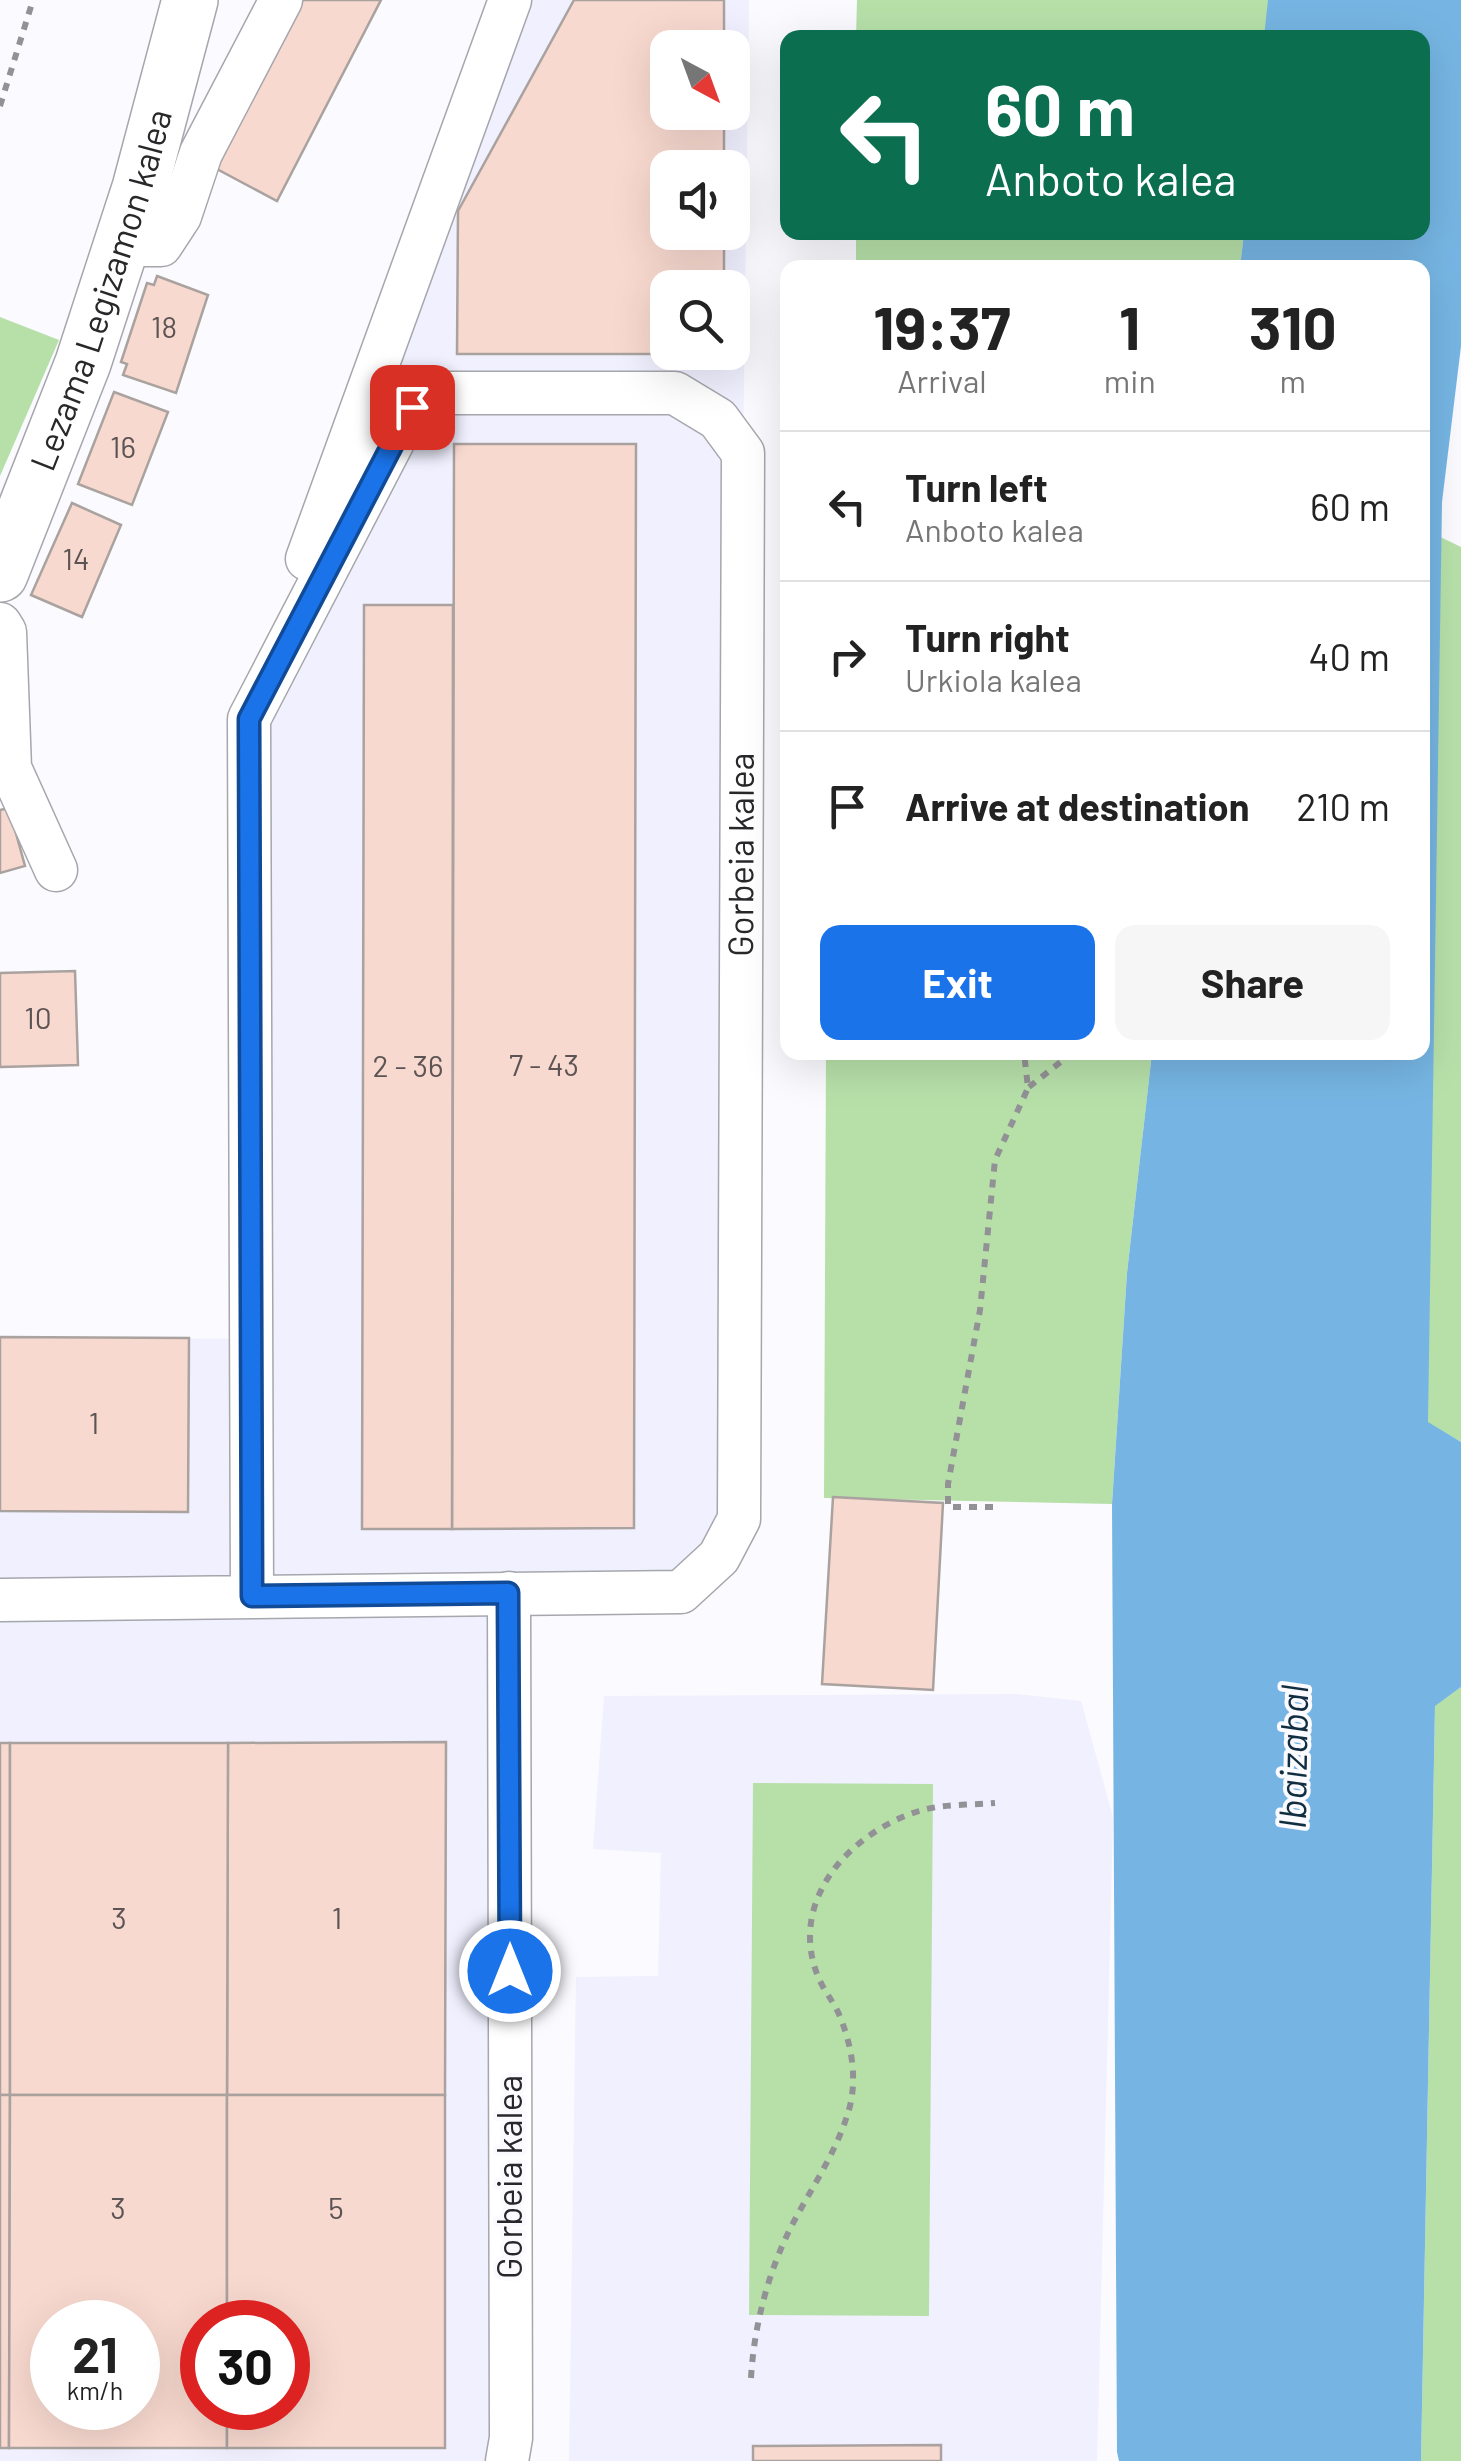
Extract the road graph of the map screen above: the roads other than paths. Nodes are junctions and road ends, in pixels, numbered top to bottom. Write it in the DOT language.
graph roads {
  1 [pos="190,0"];
  2 [pos="281,0"];
  3 [pos="510,0"];
  4 [pos="122,244"];
  5 [pos="0,574"];
  6 [pos="0,624"];
  7 [pos="249,719"];
  8 [pos="56,870"];
  9 [pos="508,1593"];
  10 [pos="252,1596"];
  11 [pos="0,1600"];
  12 [pos="507,2461"];
  1 -- 4 [label="street, Lezama Legizamon kalea"];
  2 -- 4 [label="street"];
  3 -- 7 [label="street"];
  4 -- 5 [label="street, Lezama Legizamon kalea"];
  6 -- 8 [label="street"];
  7 -- 9 [label="street, Gorbeia kalea"];
  7 -- 10 [label="street"];
  9 -- 10 [label="street"];
  9 -- 12 [label="street, Gorbeia kalea"];
  10 -- 11 [label="street"];
}
